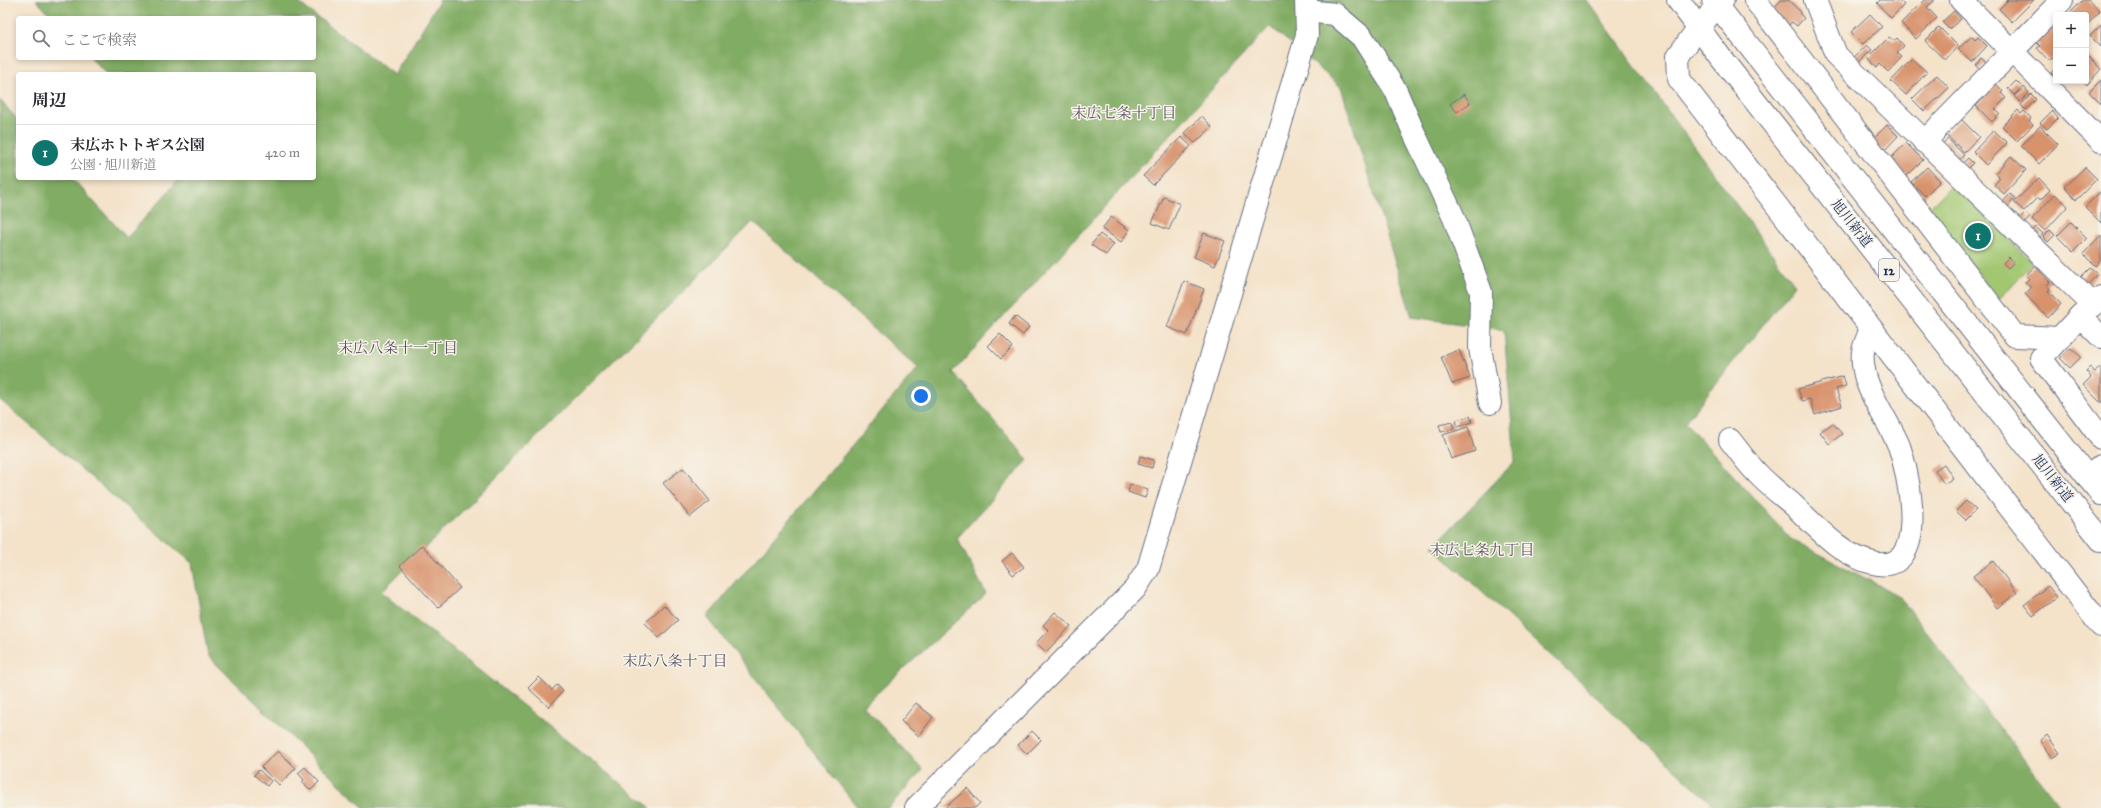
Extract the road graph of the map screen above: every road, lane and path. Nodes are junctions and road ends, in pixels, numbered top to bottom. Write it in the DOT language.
graph roads {
  1 [pos="1678,0"];
  2 [pos="1755,0"];
  3 [pos="1815,0"];
  4 [pos="1962,0"];
  5 [pos="2062,0"];
  6 [pos="1717,2"];
  7 [pos="1307,6"];
  8 [pos="1699,27"];
  9 [pos="2013,51"];
  10 [pos="2101,141"];
  11 [pos="1924,142"];
  12 [pos="2091,306"];
  13 [pos="1871,329"];
  14 [pos="2101,337"];
  15 [pos="2060,338"];
  16 [pos="1490,403"];
  17 [pos="2101,438"];
  18 [pos="1730,440"];
  19 [pos="2097,479"];
  20 [pos="2101,540"];
  21 [pos="2101,626"];
  22 [pos="916,808"];
  1 -- 8 [label="main road, 旭川新道 / 12"];
  2 -- 15 [label="main road"];
  3 -- 11 [label="main road"];
  4 -- 9 [label="main road"];
  5 -- 9 [label="main road"];
  6 -- 8 [label="main road"];
  6 -- 19 [label="main road, 旭川新道 / 12"];
  7 -- 16 [label="main road"];
  7 -- 22 [label="main road"];
  8 -- 13 [label="main road"];
  8 -- 20 [label="main road, 旭川新道 / 12"];
  9 -- 10 [label="main road"];
  9 -- 11 [label="main road"];
  11 -- 12 [label="main road"];
  12 -- 14 [label="main road"];
  12 -- 15 [label="main road"];
  13 -- 18 [label="main road"];
  13 -- 21 [label="main road"];
  15 -- 17 [label="main road"];
}
